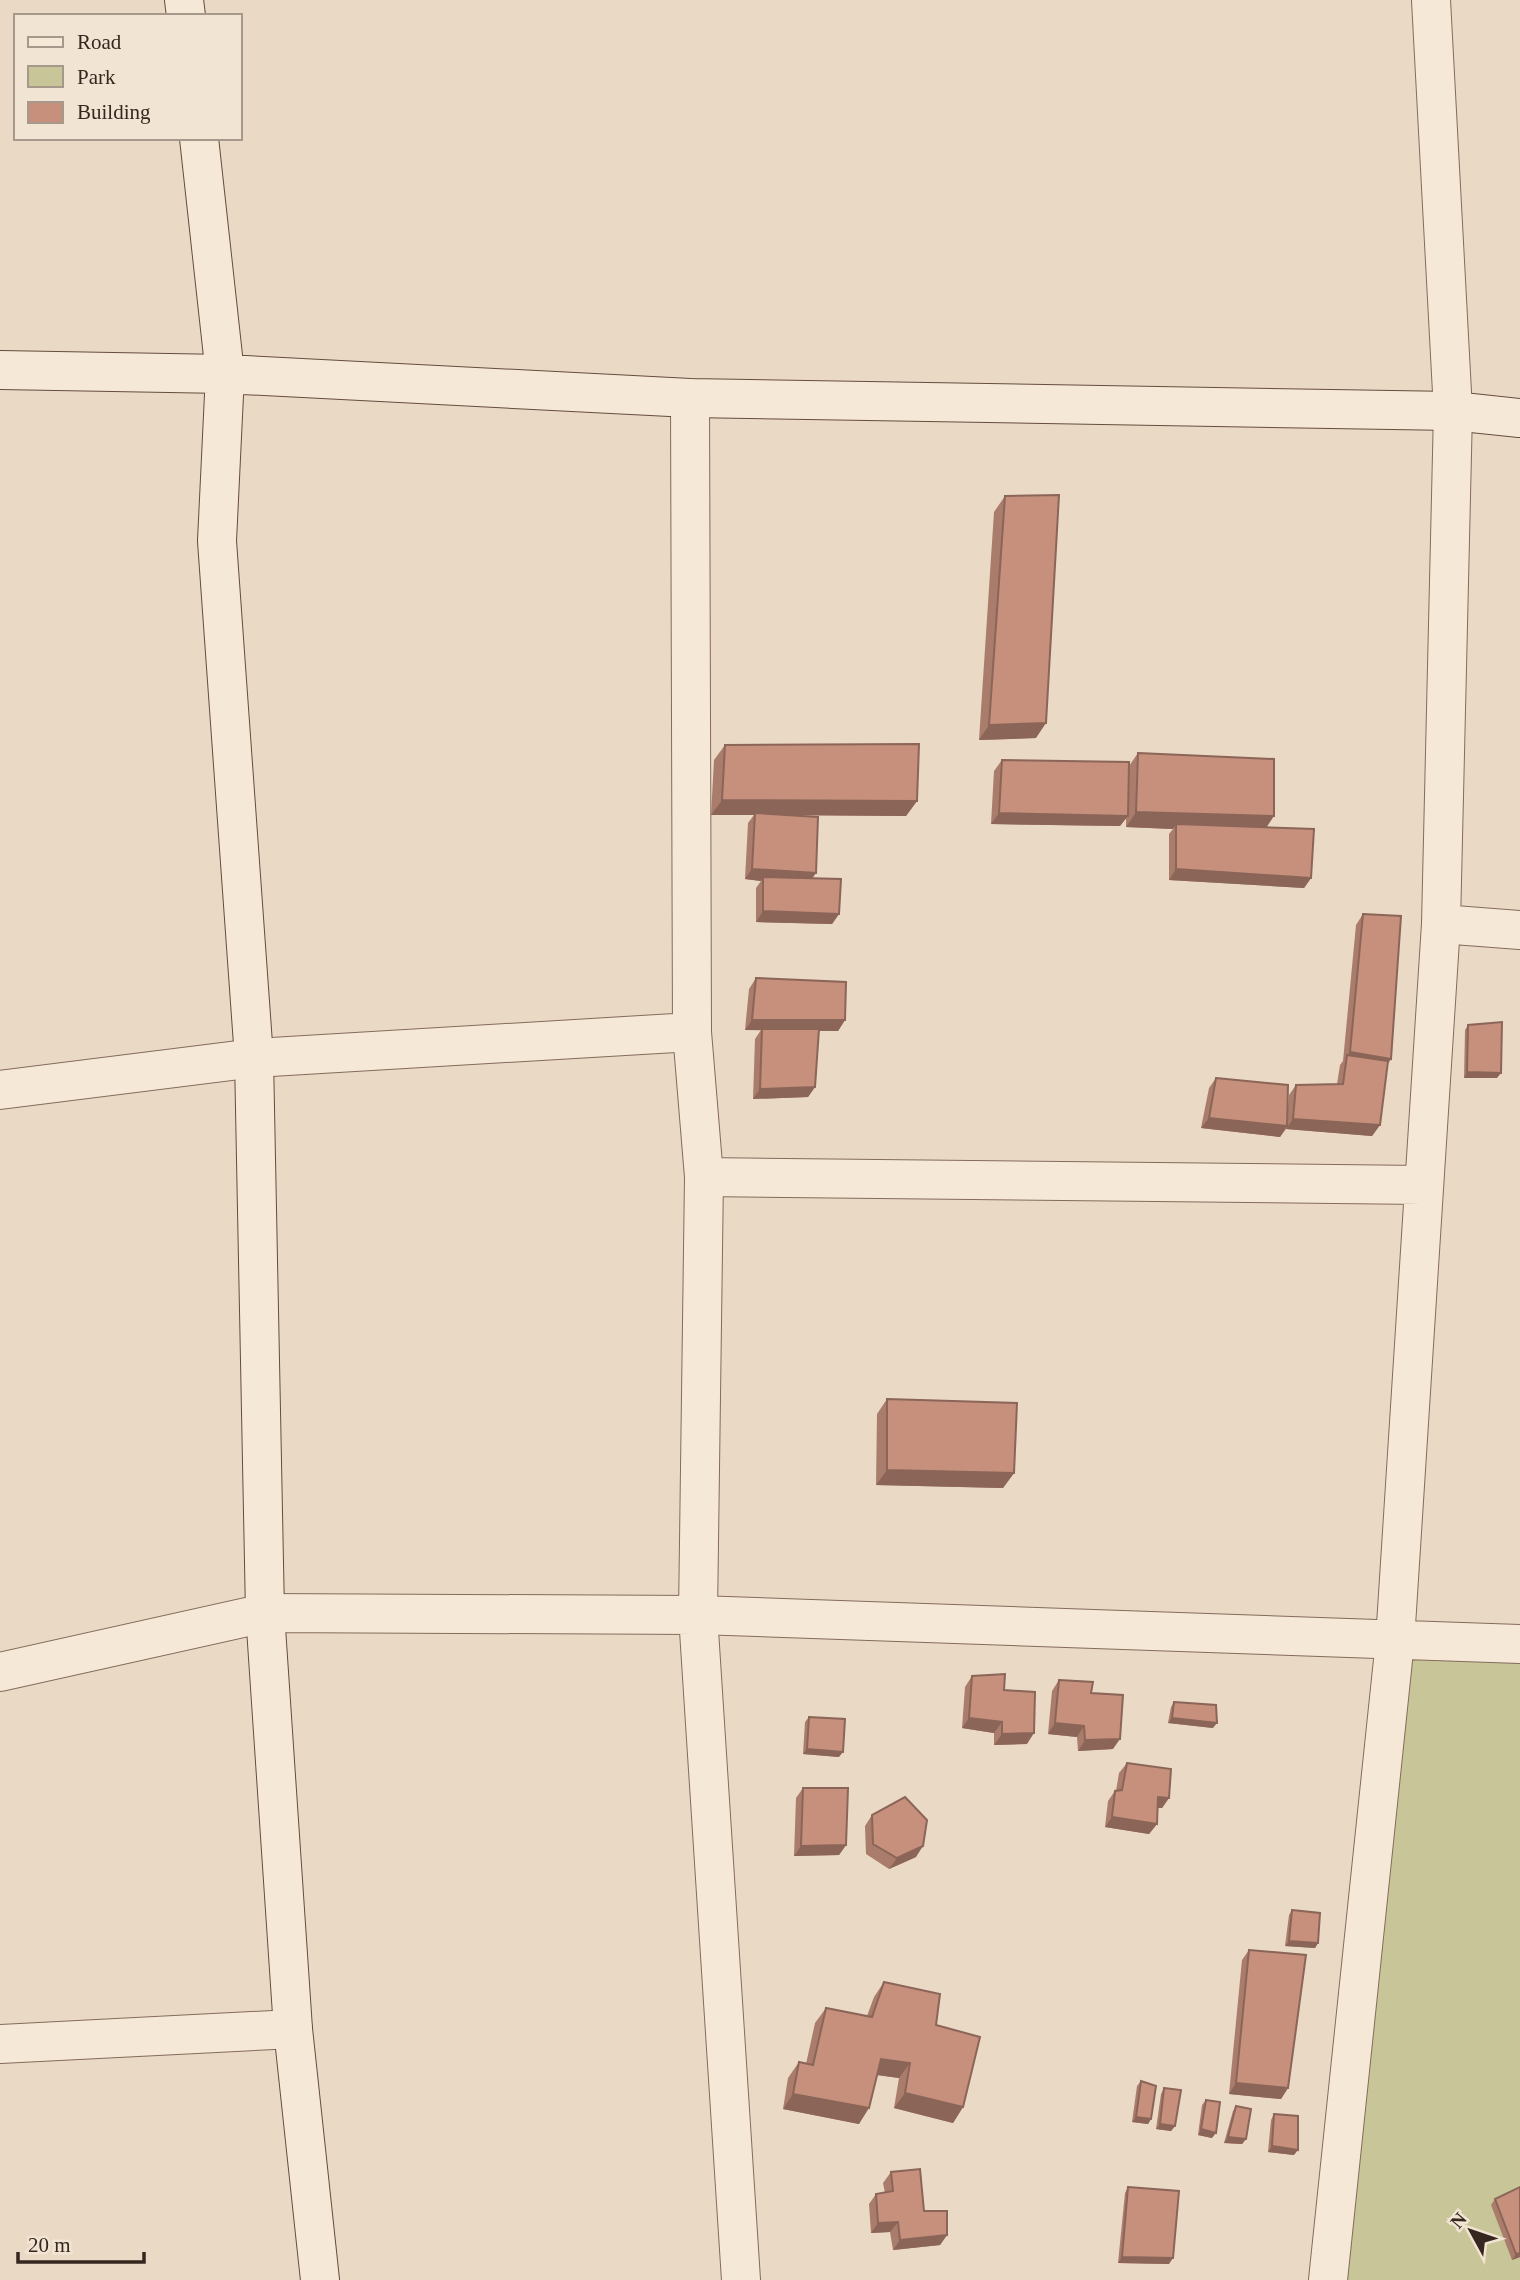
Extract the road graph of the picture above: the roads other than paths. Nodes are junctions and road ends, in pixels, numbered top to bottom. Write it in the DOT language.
graph roads {
  1 [pos="1431,0"];
  2 [pos="199,140"];
  3 [pos="0,370"];
  4 [pos="225,374"];
  5 [pos="690,398"];
  6 [pos="1453,411"];
  7 [pos="1520,418"];
  8 [pos="1441,924"];
  9 [pos="1520,930"];
  10 [pos="692,1032"];
  11 [pos="254,1058"];
  12 [pos="0,1090"];
  13 [pos="704,1177"];
  14 [pos="1422,1185"];
  15 [pos="265,1613"];
  16 [pos="698,1615"];
  17 [pos="1395,1641"];
  18 [pos="1520,1644"];
  19 [pos="0,1672"];
  20 [pos="293,2029"];
  21 [pos="0,2044"];
  22 [pos="320,2280"];
  23 [pos="741,2280"];
  24 [pos="1328,2280"];
  1 -- 6 [label="street"];
  2 -- 4 [label="street"];
  3 -- 4 [label="street"];
  4 -- 5 [label="street"];
  4 -- 11 [label="street"];
  5 -- 6 [label="street"];
  5 -- 10 [label="street"];
  6 -- 7 [label="street"];
  6 -- 8 [label="street"];
  8 -- 9 [label="street"];
  8 -- 14 [label="street"];
  10 -- 11 [label="street"];
  10 -- 13 [label="street"];
  11 -- 12 [label="street"];
  11 -- 15 [label="street"];
  13 -- 14 [label="street"];
  13 -- 16 [label="street"];
  14 -- 17 [label="street"];
  15 -- 16 [label="street"];
  15 -- 19 [label="street"];
  15 -- 20 [label="street"];
  16 -- 17 [label="street"];
  16 -- 23 [label="street"];
  17 -- 18 [label="street"];
  17 -- 24 [label="street"];
  20 -- 21 [label="street"];
  20 -- 22 [label="street"];
}
